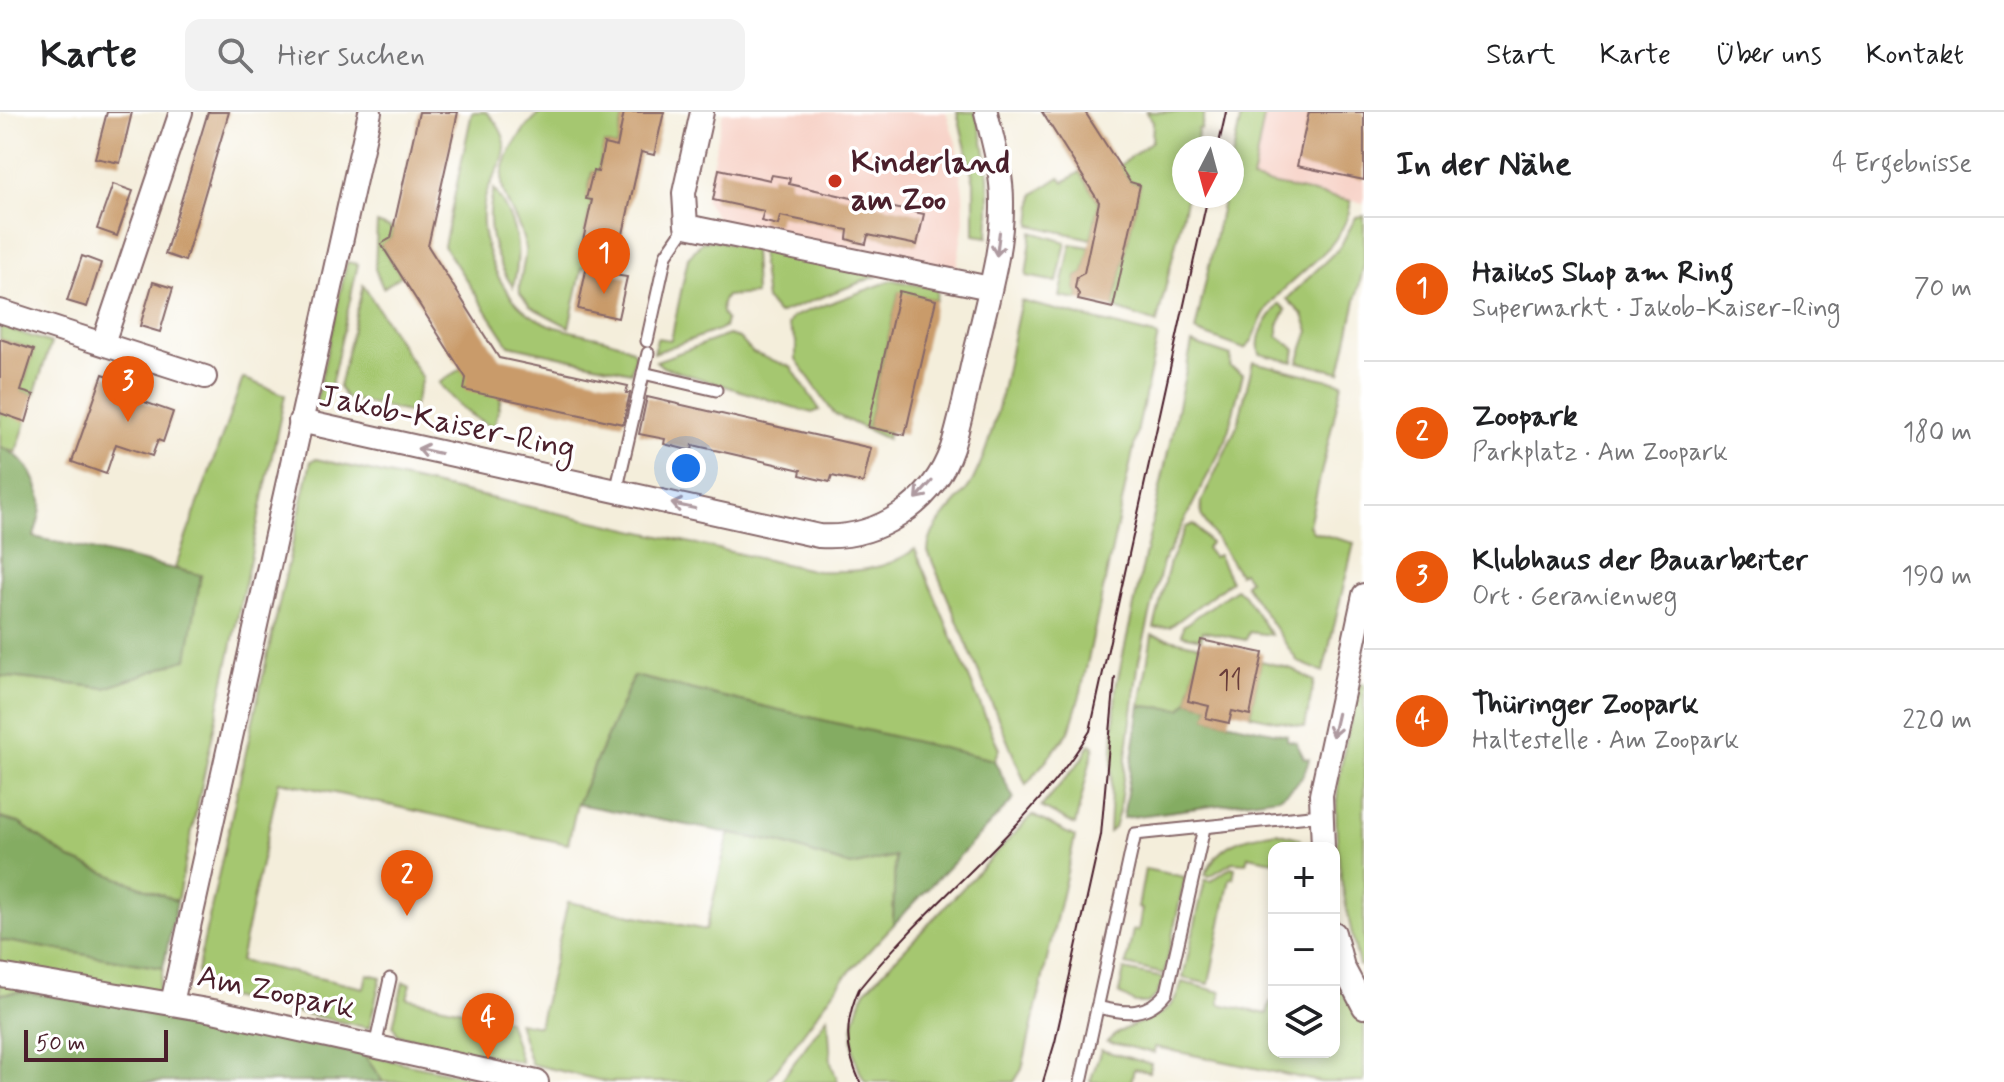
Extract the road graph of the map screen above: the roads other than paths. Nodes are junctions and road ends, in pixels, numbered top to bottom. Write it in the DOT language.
graph roads {
  1 [pos="181,112"];
  2 [pos="370,112"];
  3 [pos="702,112"];
  4 [pos="986,112"];
  5 [pos="686,226"];
  6 [pos="990,288"];
  7 [pos="0,311"];
  8 [pos="103,343"];
  9 [pos="643,373"];
  10 [pos="205,377"];
  11 [pos="716,390"];
  12 [pos="300,421"];
  13 [pos="616,492"];
  14 [pos="1364,595"];
  15 [pos="1320,815"];
  16 [pos="1204,828"];
  17 [pos="1322,842"];
  18 [pos="1340,956"];
  19 [pos="0,975"];
  20 [pos="390,979"];
  21 [pos="173,997"];
  22 [pos="1097,1007"];
  23 [pos="1364,1007"];
  24 [pos="375,1048"];
  25 [pos="537,1082"];
  26 [pos="1081,1082"];
  1 -- 8 [label="street"];
  2 -- 12 [label="street"];
  3 -- 5 [label="street"];
  4 -- 6 [label="street, Jakob-Kaiser-Ring, one-way"];
  5 -- 6 [label="street"];
  5 -- 9 [label="lane"];
  6 -- 13 [label="street, Jakob-Kaiser-Ring, one-way"];
  7 -- 8 [label="street"];
  8 -- 10 [label="street"];
  9 -- 11 [label="lane"];
  9 -- 13 [label="lane"];
  13 -- 12 [label="street, Jakob-Kaiser-Ring, one-way"];
  12 -- 21 [label="street, Jakob-Kaiser-Ring"];
  14 -- 15 [label="street, one-way"];
  15 -- 16 [label="lane"];
  15 -- 17 [label="street"];
  16 -- 22 [label="lane"];
  16 -- 22 [label="lane"];
  18 -- 23 [label="street"];
  19 -- 21 [label="street, Am Zoopark"];
  20 -- 24 [label="lane"];
  21 -- 24 [label="street, Am Zoopark"];
  22 -- 26 [label="lane"];
  24 -- 25 [label="street, Am Zoopark"];
}
